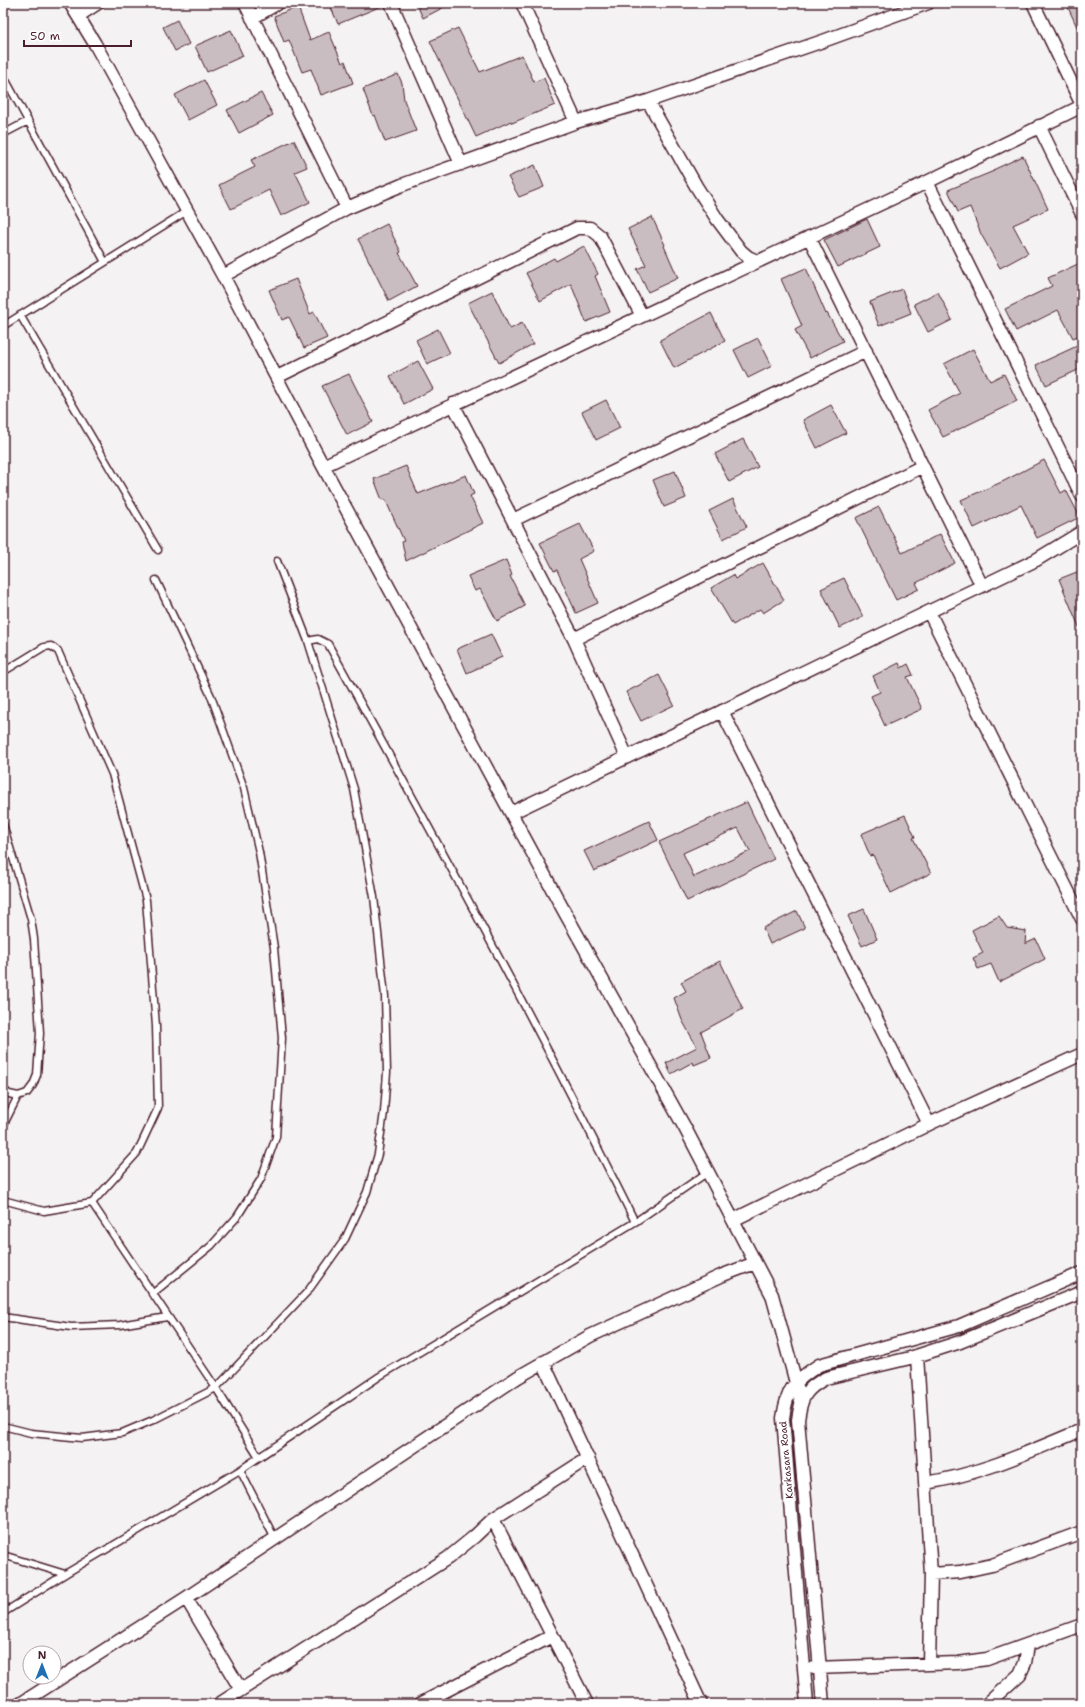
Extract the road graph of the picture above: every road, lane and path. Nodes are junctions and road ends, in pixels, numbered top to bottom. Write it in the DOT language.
graph roads {
  1 [pos="70,3"];
  2 [pos="98,3"];
  3 [pos="245,3"];
  4 [pos="278,3"];
  5 [pos="391,3"];
  6 [pos="522,3"];
  7 [pos="928,3"];
  8 [pos="1033,3"];
  9 [pos="78,16"];
  10 [pos="252,18"];
  11 [pos="3,75"];
  12 [pos="648,101"];
  13 [pos="1082,105"];
  14 [pos="28,121"];
  15 [pos="576,122"];
  16 [pos="1039,126"];
  17 [pos="3,134"];
  18 [pos="461,164"];
  19 [pos="927,182"];
  20 [pos="347,208"];
  21 [pos="187,211"];
  22 [pos="1082,214"];
  23 [pos="809,237"];
  24 [pos="757,261"];
  25 [pos="105,262"];
  26 [pos="223,276"];
  27 [pos="20,315"];
  28 [pos="642,316"];
  29 [pos="3,326"];
  30 [pos="866,351"];
  31 [pos="277,377"];
  32 [pos="453,404"];
  33 [pos="323,466"];
  34 [pos="923,466"];
  35 [pos="1082,496"];
  36 [pos="512,520"];
  37 [pos="1082,532"];
  38 [pos="158,550"];
  39 [pos="277,561"];
  40 [pos="156,580"];
  41 [pos="982,586"];
  42 [pos="929,612"];
  43 [pos="574,639"];
  44 [pos="308,641"];
  45 [pos="3,672"];
  46 [pos="722,711"];
  47 [pos="627,757"];
  48 [pos="511,813"];
  49 [pos="3,824"];
  50 [pos="1082,919"];
  51 [pos="1082,1054"];
  52 [pos="3,1089"];
  53 [pos="18,1096"];
  54 [pos="930,1124"];
  55 [pos="3,1126"];
  56 [pos="708,1172"];
  57 [pos="3,1200"];
  58 [pos="92,1203"];
  59 [pos="733,1220"];
  60 [pos="635,1222"];
  61 [pos="755,1263"];
  62 [pos="1082,1273"];
  63 [pos="1082,1292"];
  64 [pos="152,1294"];
  65 [pos="3,1317"];
  66 [pos="167,1317"];
  67 [pos="917,1356"];
  68 [pos="543,1362"];
  69 [pos="796,1383"];
  70 [pos="216,1388"];
  71 [pos="801,1401"];
  72 [pos="3,1426"];
  73 [pos="1082,1430"];
  74 [pos="259,1457"];
  75 [pos="588,1458"];
  76 [pos="240,1470"];
  77 [pos="925,1483"];
  78 [pos="493,1519"];
  79 [pos="1082,1532"];
  80 [pos="276,1538"];
  81 [pos="3,1555"];
  82 [pos="65,1574"];
  83 [pos="931,1574"];
  84 [pos="186,1598"];
  85 [pos="3,1613"];
  86 [pos="1082,1625"];
  87 [pos="552,1636"];
  88 [pos="1028,1645"];
  89 [pos="929,1664"];
  90 [pos="820,1668"];
  91 [pos="804,1669"];
  92 [pos="241,1690"];
  93 [pos="225,1702"];
  94 [pos="584,1703"];
  95 [pos="20,1704"];
  96 [pos="420,1704"];
  97 [pos="702,1704"];
  98 [pos="807,1704"];
  99 [pos="823,1704"];
  100 [pos="987,1704"];
  1 -- 9 [label="street"];
  2 -- 9 [label="street"];
  3 -- 10 [label="street"];
  4 -- 10 [label="street"];
  5 -- 18 [label="street"];
  6 -- 15 [label="street"];
  7 -- 12 [label="street"];
  8 -- 13 [label="street"];
  9 -- 21 [label="street"];
  10 -- 20 [label="street"];
  11 -- 14 [label="lane"];
  12 -- 15 [label="street"];
  12 -- 24 [label="street"];
  13 -- 16 [label="street"];
  14 -- 17 [label="lane"];
  14 -- 25 [label="lane"];
  15 -- 18 [label="street"];
  16 -- 19 [label="street"];
  16 -- 22 [label="street"];
  18 -- 20 [label="street"];
  19 -- 23 [label="street"];
  19 -- 35 [label="street"];
  20 -- 26 [label="street"];
  21 -- 25 [label="lane"];
  21 -- 26 [label="street"];
  23 -- 24 [label="street"];
  23 -- 30 [label="street"];
  24 -- 28 [label="street"];
  25 -- 27 [label="lane"];
  26 -- 31 [label="street"];
  27 -- 29 [label="lane"];
  27 -- 38 [label="lane"];
  28 -- 31 [label="street"];
  28 -- 32 [label="street"];
  30 -- 34 [label="street"];
  30 -- 36 [label="street"];
  31 -- 33 [label="street"];
  32 -- 33 [label="street"];
  32 -- 36 [label="street"];
  33 -- 48 [label="street"];
  34 -- 41 [label="street"];
  34 -- 43 [label="street"];
  36 -- 43 [label="street"];
  37 -- 41 [label="street"];
  39 -- 44 [label="lane"];
  40 -- 64 [label="lane"];
  41 -- 42 [label="street"];
  42 -- 46 [label="street"];
  42 -- 50 [label="street"];
  43 -- 47 [label="street"];
  44 -- 60 [label="lane"];
  44 -- 70 [label="lane"];
  45 -- 58 [label="lane"];
  46 -- 47 [label="street"];
  46 -- 54 [label="street"];
  47 -- 48 [label="street"];
  48 -- 56 [label="street"];
  49 -- 53 [label="lane"];
  51 -- 54 [label="street"];
  52 -- 53 [label="lane"];
  53 -- 55 [label="lane"];
  54 -- 59 [label="street"];
  56 -- 59 [label="street"];
  56 -- 60 [label="lane"];
  57 -- 58 [label="lane"];
  58 -- 64 [label="lane"];
  59 -- 61 [label="street"];
  60 -- 74 [label="lane"];
  61 -- 68 [label="street"];
  61 -- 69 [label="street"];
  62 -- 69 [label="street, Karkasara Road"];
  63 -- 67 [label="street, Karkasara Road"];
  64 -- 66 [label="lane"];
  65 -- 66 [label="lane"];
  66 -- 70 [label="lane"];
  67 -- 71 [label="street, Karkasara Road"];
  67 -- 77 [label="street"];
  68 -- 75 [label="street"];
  68 -- 80 [label="street"];
  69 -- 71 [label="street"];
  69 -- 91 [label="street, Karkasara Road"];
  70 -- 72 [label="lane"];
  70 -- 74 [label="lane"];
  71 -- 90 [label="street, Karkasara Road"];
  73 -- 77 [label="street"];
  74 -- 76 [label="lane"];
  75 -- 78 [label="street"];
  75 -- 97 [label="street"];
  76 -- 80 [label="lane"];
  76 -- 82 [label="lane"];
  77 -- 83 [label="street"];
  78 -- 87 [label="street"];
  78 -- 92 [label="street"];
  79 -- 83 [label="street"];
  80 -- 84 [label="street"];
  81 -- 82 [label="lane"];
  82 -- 85 [label="lane"];
  83 -- 89 [label="street"];
  84 -- 92 [label="street"];
  84 -- 95 [label="street"];
  86 -- 88 [label="street"];
  87 -- 94 [label="street"];
  87 -- 96 [label="street"];
  88 -- 89 [label="street"];
  88 -- 100 [label="street"];
  89 -- 90 [label="street"];
  90 -- 91 [label="street"];
  90 -- 99 [label="street, Karkasara Road"];
  91 -- 98 [label="street, Karkasara Road"];
  92 -- 93 [label="street"];
}
